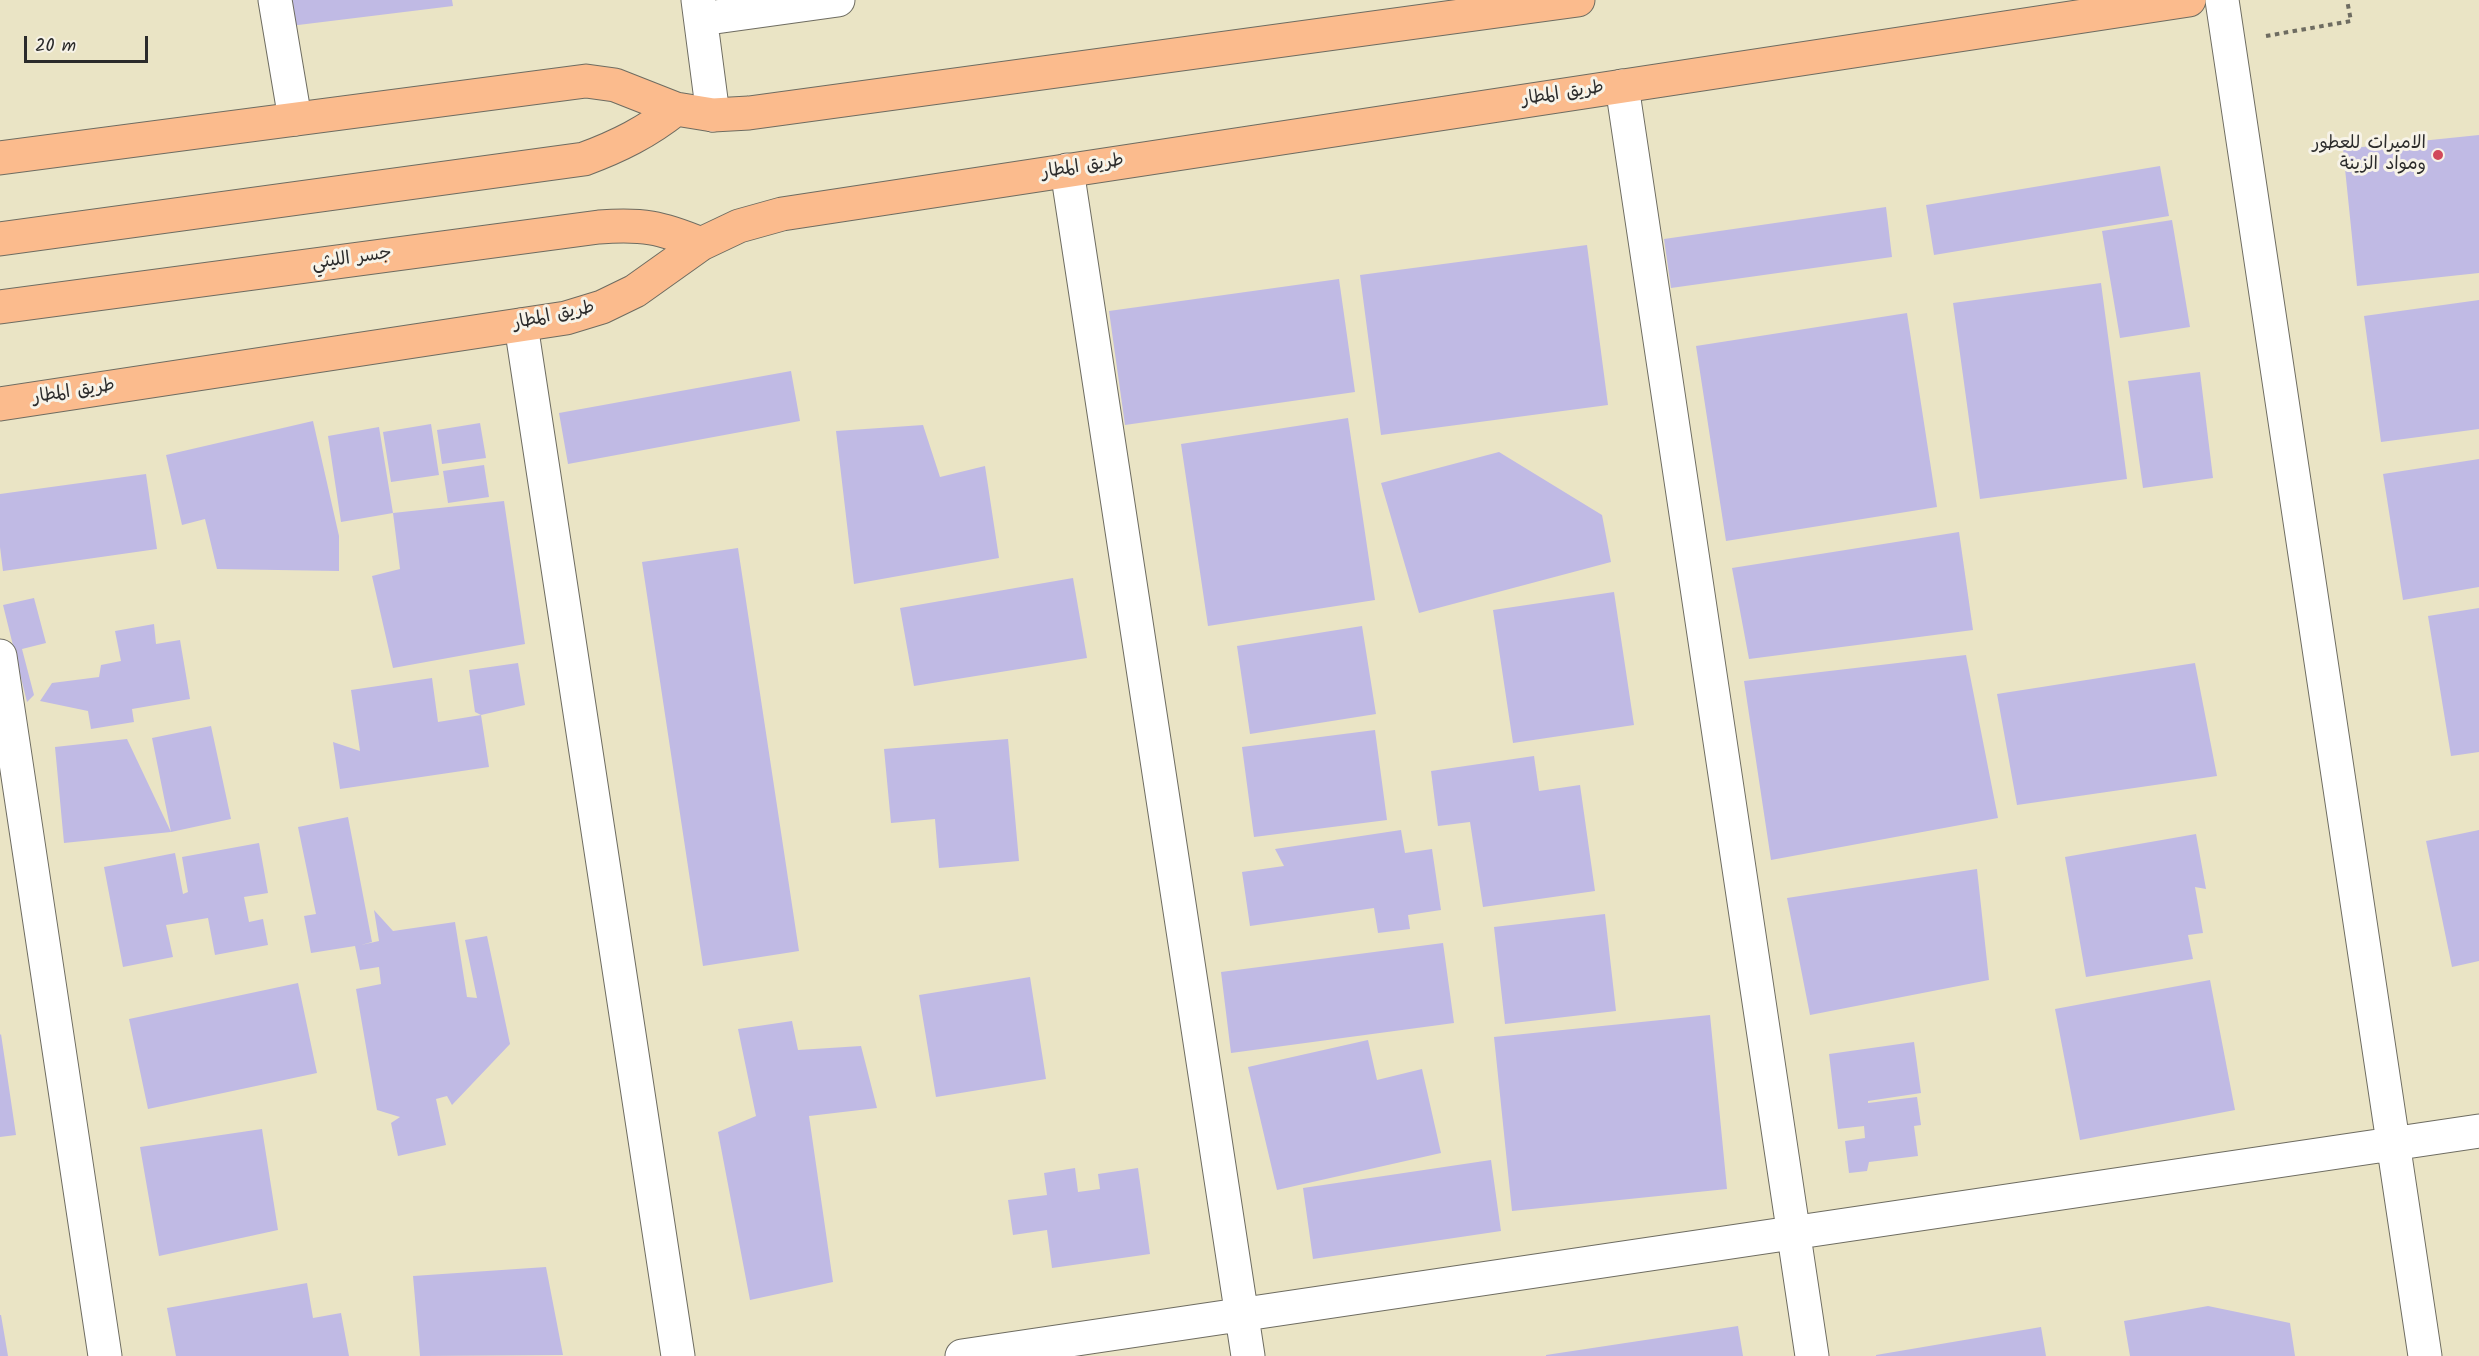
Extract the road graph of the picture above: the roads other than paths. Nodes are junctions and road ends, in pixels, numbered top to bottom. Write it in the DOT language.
graph roads {
  1 [pos="275,0"];
  2 [pos="838,0"];
  3 [pos="1578,0"];
  4 [pos="2189,0"];
  5 [pos="2222,0"];
  6 [pos="699,10"];
  7 [pos="1622,86"];
  8 [pos="676,109"];
  9 [pos="713,115"];
  10 [pos="295,119"];
  11 [pos="0,158"];
  12 [pos="1067,170"];
  13 [pos="0,239"];
  14 [pos="701,244"];
  15 [pos="0,308"];
  16 [pos="521,325"];
  17 [pos="0,404"];
  18 [pos="0,656"];
  19 [pos="2479,1131"];
  20 [pos="2394,1144"];
  21 [pos="1793,1232"];
  22 [pos="1242,1314"];
  23 [pos="105,1356"];
  24 [pos="678,1356"];
  25 [pos="962,1356"];
  26 [pos="1248,1356"];
  27 [pos="1812,1356"];
  28 [pos="2425,1356"];
  1 -- 10 [label="street"];
  2 -- 6 [label="street"];
  3 -- 9 [label="highway"];
  4 -- 7 [label="highway, طريق المطار"];
  5 -- 20 [label="street"];
  6 -- 9 [label="street"];
  7 -- 12 [label="highway, طريق المطار"];
  7 -- 21 [label="street"];
  8 -- 9 [label="highway"];
  8 -- 10 [label="highway"];
  8 -- 13 [label="highway"];
  10 -- 11 [label="highway"];
  12 -- 14 [label="highway, طريق المطار"];
  12 -- 22 [label="street"];
  14 -- 15 [label="highway, جسر الليثي"];
  14 -- 16 [label="highway, طريق المطار"];
  16 -- 17 [label="highway, طريق المطار"];
  16 -- 24 [label="street"];
  18 -- 23 [label="street"];
  19 -- 20 [label="street"];
  20 -- 21 [label="street"];
  20 -- 28 [label="street"];
  21 -- 22 [label="street"];
  21 -- 27 [label="street"];
  22 -- 25 [label="street"];
  22 -- 26 [label="street"];
}
